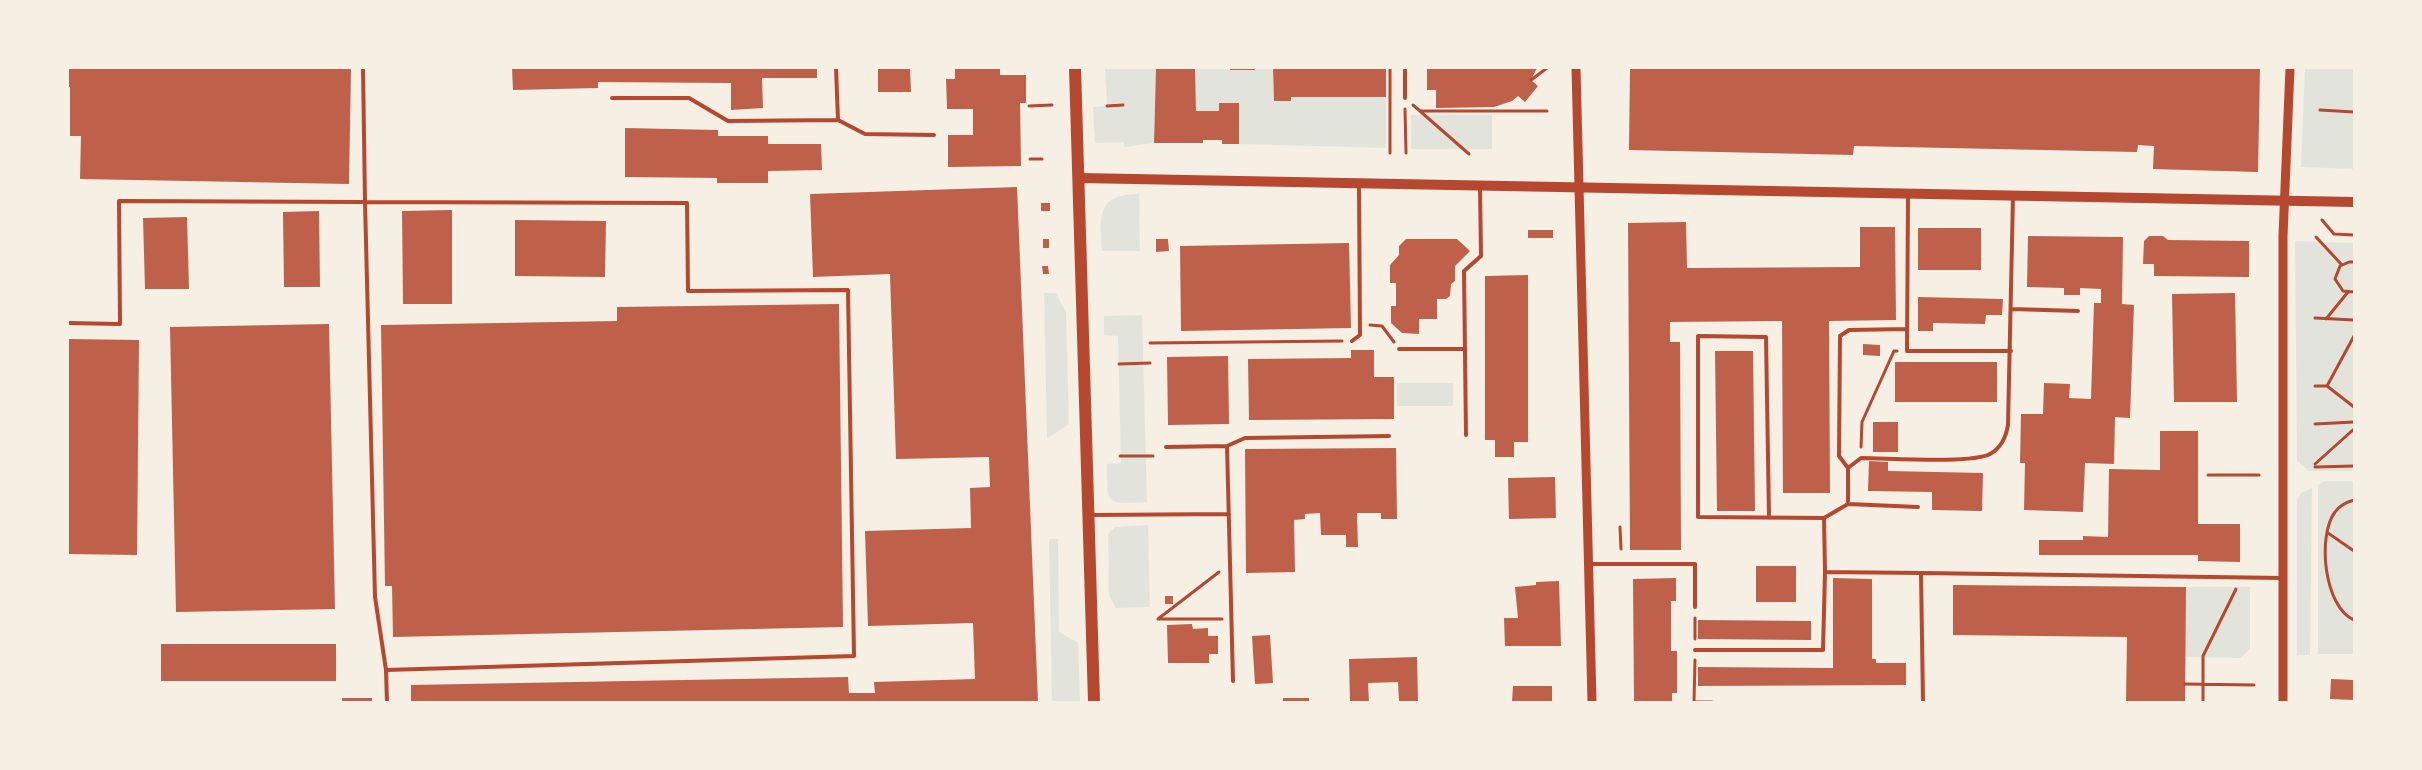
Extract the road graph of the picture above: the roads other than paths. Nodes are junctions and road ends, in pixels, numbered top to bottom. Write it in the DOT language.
graph roads {
  1 [pos="363,68"];
  2 [pos="836,68"];
  3 [pos="1075,68"];
  4 [pos="1405,68"];
  5 [pos="1576,68"];
  6 [pos="2290,68"];
  7 [pos="612,98"];
  8 [pos="1405,98"];
  9 [pos="838,120"];
  10 [pos="934,135"];
  11 [pos="1080,178"];
  12 [pos="1358,183"];
  13 [pos="1480,185"];
  14 [pos="1578,187"];
  15 [pos="1908,195"];
  16 [pos="2013,196"];
  17 [pos="2285,200"];
  18 [pos="365,202"];
  19 [pos="2354,202"];
  20 [pos="2012,309"];
  21 [pos="2078,311"];
  22 [pos="68,323"];
  23 [pos="1907,329"];
  24 [pos="1352,341"];
  25 [pos="1399,348"];
  26 [pos="1465,349"];
  27 [pos="2011,351"];
  28 [pos="1466,435"];
  29 [pos="1389,436"];
  30 [pos="1227,446"];
  31 [pos="1166,447"];
  32 [pos="1848,468"];
  33 [pos="1848,504"];
  34 [pos="1918,507"];
  35 [pos="1229,514"];
  36 [pos="1089,515"];
  37 [pos="1769,518"];
  38 [pos="1824,518"];
  39 [pos="1588,564"];
  40 [pos="1824,572"];
  41 [pos="1921,573"];
  42 [pos="2284,578"];
  43 [pos="1695,607"];
  44 [pos="1695,650"];
  45 [pos="386,670"];
  46 [pos="1232,681"];
  47 [pos="387,702"];
  48 [pos="1094,702"];
  49 [pos="1592,702"];
  50 [pos="1923,702"];
  51 [pos="2283,702"];
  1 -- 18 [label="lane"];
  2 -- 9 [label="lane"];
  3 -- 11 [label="main road"];
  4 -- 8 [label="lane"];
  5 -- 14 [label="street"];
  6 -- 17 [label="street"];
  7 -- 9 [label="lane"];
  9 -- 10 [label="lane"];
  11 -- 12 [label="main road"];
  11 -- 36 [label="main road"];
  12 -- 13 [label="main road"];
  12 -- 24 [label="lane"];
  13 -- 14 [label="main road"];
  13 -- 26 [label="lane"];
  14 -- 15 [label="main road"];
  14 -- 39 [label="street"];
  15 -- 16 [label="main road"];
  15 -- 23 [label="lane"];
  16 -- 17 [label="main road"];
  16 -- 20 [label="lane"];
  17 -- 19 [label="main road"];
  17 -- 42 [label="street"];
  18 -- 22 [label="lane"];
  18 -- 45 [label="lane"];
  18 -- 45 [label="lane"];
  20 -- 21 [label="lane"];
  20 -- 27 [label="lane"];
  23 -- 27 [label="lane"];
  23 -- 32 [label="lane"];
  25 -- 26 [label="lane"];
  26 -- 28 [label="lane"];
  27 -- 32 [label="lane"];
  29 -- 30 [label="lane"];
  30 -- 31 [label="lane"];
  30 -- 35 [label="lane"];
  32 -- 33 [label="lane"];
  33 -- 34 [label="lane"];
  33 -- 38 [label="lane"];
  35 -- 36 [label="lane"];
  35 -- 46 [label="lane"];
  36 -- 48 [label="main road"];
  37 -- 37 [label="lane"];
  37 -- 38 [label="lane"];
  38 -- 40 [label="lane"];
  39 -- 43 [label="lane"];
  39 -- 49 [label="street"];
  40 -- 41 [label="lane"];
  40 -- 44 [label="lane"];
  41 -- 42 [label="lane"];
  41 -- 50 [label="lane"];
  42 -- 51 [label="street"];
  45 -- 47 [label="lane"];
}
